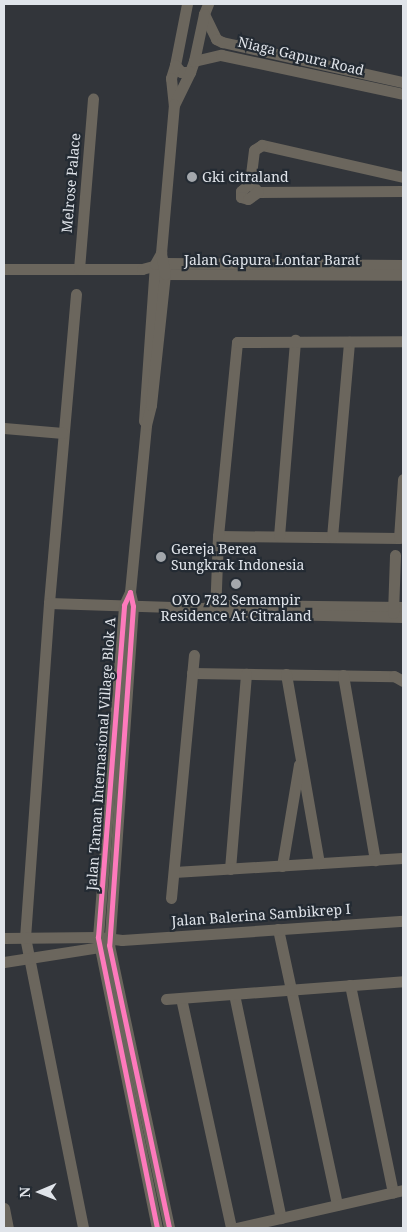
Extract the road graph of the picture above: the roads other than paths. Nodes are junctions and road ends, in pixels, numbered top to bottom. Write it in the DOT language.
graph roads {
  1 [pos="187,4"];
  2 [pos="206,9"];
  3 [pos="175,65"];
  4 [pos="192,66"];
  5 [pos="403,82"];
  6 [pos="403,94"];
  7 [pos="93,99"];
  8 [pos="174,106"];
  9 [pos="403,177"];
  10 [pos="250,183"];
  11 [pos="403,191"];
  12 [pos="258,192"];
  13 [pos="403,265"];
  14 [pos="160,266"];
  15 [pos="4,269"];
  16 [pos="80,269"];
  17 [pos="403,275"];
  18 [pos="76,294"];
  19 [pos="295,340"];
  20 [pos="403,341"];
  21 [pos="348,342"];
  22 [pos="4,428"];
  23 [pos="63,433"];
  24 [pos="403,479"];
  25 [pos="218,536"];
  26 [pos="278,536"];
  27 [pos="332,537"];
  28 [pos="395,555"];
  29 [pos="49,603"];
  30 [pos="129,606"];
  31 [pos="215,609"];
  32 [pos="398,612"];
  33 [pos="194,655"];
  34 [pos="192,673"];
  35 [pos="246,674"];
  36 [pos="286,674"];
  37 [pos="343,675"];
  38 [pos="403,681"];
  39 [pos="301,754"];
  40 [pos="403,858"];
  41 [pos="375,860"];
  42 [pos="319,863"];
  43 [pos="282,866"];
  44 [pos="230,869"];
  45 [pos="174,872"];
  46 [pos="171,898"];
  47 [pos="403,921"];
  48 [pos="278,929"];
  49 [pos="25,937"];
  50 [pos="4,938"];
  51 [pos="104,941"];
  52 [pos="27,959"];
  53 [pos="4,962"];
  54 [pos="403,982"];
  55 [pos="350,985"];
  56 [pos="291,990"];
  57 [pos="234,994"];
  58 [pos="181,998"];
  59 [pos="166,999"];
  60 [pos="137,1106"];
  61 [pos="398,1192"];
  62 [pos="337,1206"];
  63 [pos="4,1208"];
  64 [pos="282,1218"];
  65 [pos="8,1228"];
  66 [pos="83,1228"];
  67 [pos="156,1228"];
  68 [pos="169,1228"];
  69 [pos="231,1228"];
  70 [pos="236,1228"];
  1 -- 3 [label="street"];
  2 -- 4 [label="street"];
  2 -- 5 [label="street, Niaga Gapura Road"];
  3 -- 4 [label="street"];
  3 -- 8 [label="street"];
  4 -- 6 [label="street, Niaga Gapura Road"];
  4 -- 8 [label="street"];
  7 -- 16 [label="street, Melrose Palace"];
  8 -- 14 [label="street, Jalan Taman Internasional Village Blok A"];
  9 -- 10 [label="street"];
  10 -- 12 [label="street"];
  10 -- 12 [label="street"];
  11 -- 12 [label="street"];
  13 -- 14 [label="street, Jalan Gapura Lontar Barat"];
  14 -- 16 [label="street, Jalan Gapura Lontar Barat"];
  14 -- 17 [label="street, Jalan Gapura Lontar Barat"];
  14 -- 30 [label="street, Jalan Taman Internasional Village Blok A"];
  15 -- 16 [label="street, Jalan Gapura Lontar Barat"];
  18 -- 23 [label="street"];
  19 -- 21 [label="street"];
  19 -- 25 [label="street"];
  19 -- 26 [label="street"];
  20 -- 21 [label="street"];
  21 -- 27 [label="street"];
  22 -- 23 [label="street"];
  23 -- 29 [label="street"];
  24 -- 27 [label="street"];
  25 -- 26 [label="street"];
  25 -- 31 [label="street"];
  26 -- 27 [label="street"];
  28 -- 32 [label="street"];
  29 -- 30 [label="street"];
  29 -- 49 [label="street"];
  30 -- 31 [label="street"];
  30 -- 51 [label="street, Jalan Taman Internasional Village Blok A"];
  31 -- 32 [label="street"];
  33 -- 34 [label="street"];
  34 -- 35 [label="street"];
  34 -- 45 [label="street"];
  35 -- 36 [label="street"];
  35 -- 44 [label="street"];
  36 -- 37 [label="street"];
  36 -- 39 [label="street"];
  37 -- 38 [label="street"];
  37 -- 41 [label="street"];
  39 -- 42 [label="street"];
  39 -- 43 [label="street"];
  40 -- 41 [label="street"];
  41 -- 42 [label="street"];
  42 -- 43 [label="street"];
  43 -- 44 [label="street"];
  44 -- 45 [label="street"];
  45 -- 46 [label="street"];
  47 -- 48 [label="street, Jalan Balerina Sambikrep I"];
  48 -- 51 [label="street, Jalan Balerina Sambikrep I"];
  48 -- 56 [label="street"];
  49 -- 50 [label="street, Jalan Balerina Sambikrep I"];
  49 -- 51 [label="street, Jalan Balerina Sambikrep I"];
  49 -- 52 [label="street"];
  51 -- 52 [label="street, Jalan Balerina Sambikrep I"];
  51 -- 60 [label="street, Jalan Taman Internasional Village Blok A"];
  52 -- 53 [label="street, Jalan Balerina Sambikrep I"];
  52 -- 66 [label="street"];
  54 -- 55 [label="street"];
  55 -- 56 [label="street"];
  55 -- 61 [label="street"];
  56 -- 57 [label="street"];
  56 -- 62 [label="street"];
  57 -- 58 [label="street"];
  57 -- 64 [label="street"];
  58 -- 59 [label="street"];
  58 -- 69 [label="street"];
  60 -- 67 [label="street, Jalan Taman Internasional Village Blok A"];
  60 -- 68 [label="street, Jalan Taman Internasional Village Blok A"];
  61 -- 62 [label="street"];
  62 -- 64 [label="street"];
  63 -- 65 [label="street"];
  64 -- 70 [label="street"];
}
